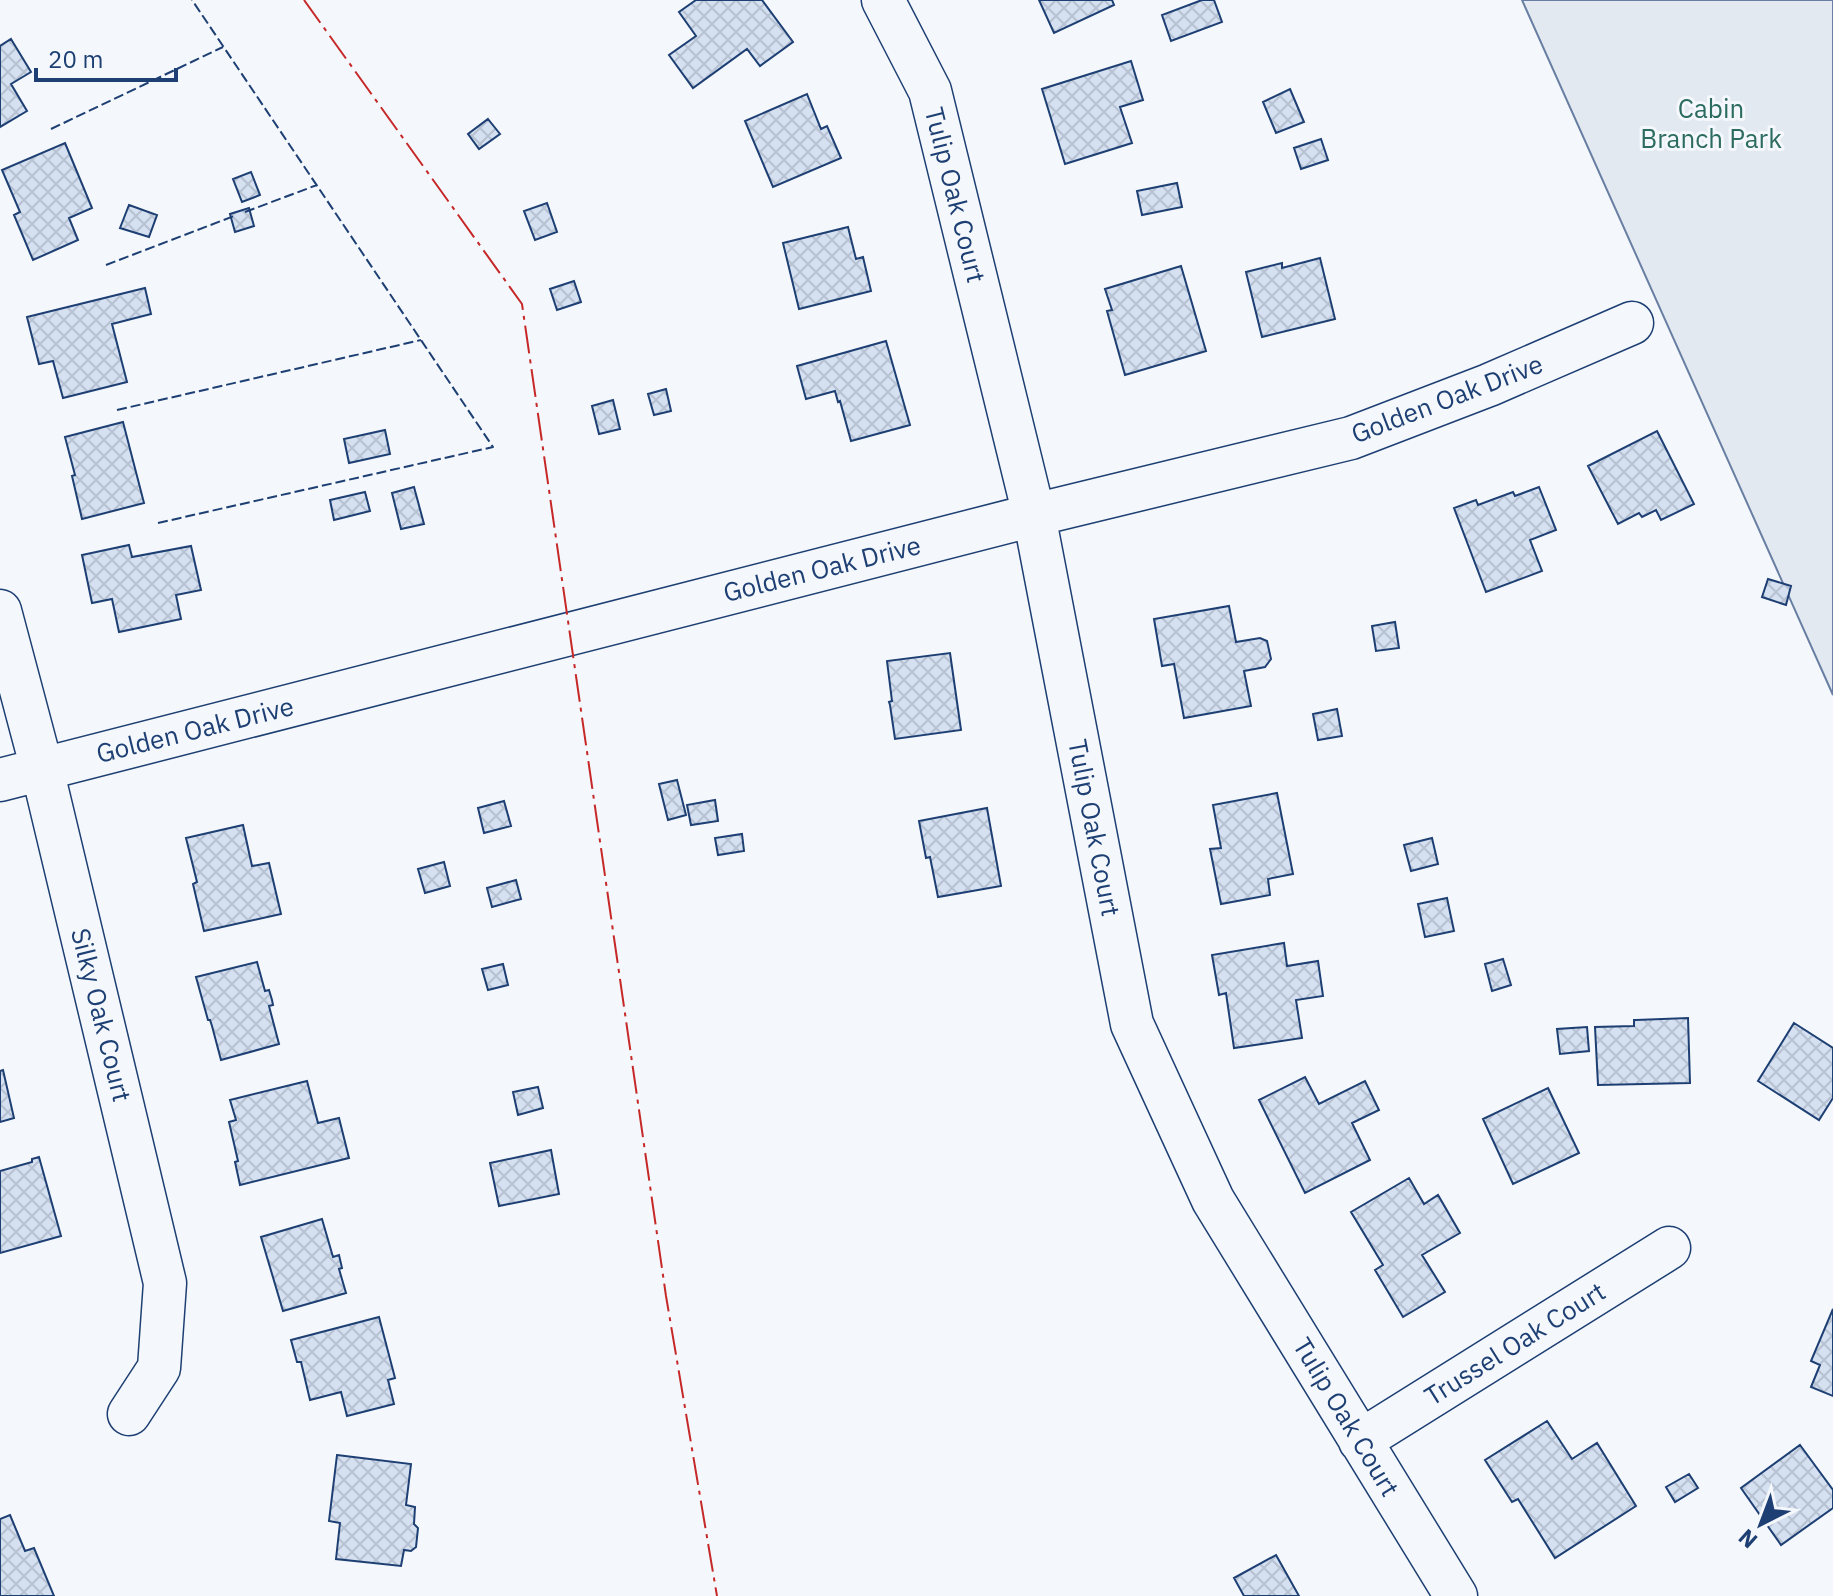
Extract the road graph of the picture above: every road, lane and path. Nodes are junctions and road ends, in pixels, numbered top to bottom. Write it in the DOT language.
graph roads {
  1 [pos="883,0"];
  2 [pos="1632,323"];
  3 [pos="1034,515"];
  4 [pos="0,611"];
  5 [pos="42,769"];
  6 [pos="0,780"];
  7 [pos="1669,1248"];
  8 [pos="129,1414"];
  9 [pos="1360,1441"];
  10 [pos="1456,1596"];
  1 -- 3 [label="street, Tulip Oak Court"];
  2 -- 3 [label="street, Golden Oak Drive"];
  3 -- 5 [label="street, Golden Oak Drive"];
  3 -- 9 [label="street, Tulip Oak Court"];
  4 -- 5 [label="street, Silky Oak Court"];
  5 -- 6 [label="street, Golden Oak Drive"];
  5 -- 8 [label="street, Silky Oak Court"];
  7 -- 9 [label="street, Trussel Oak Court"];
  9 -- 10 [label="street, Tulip Oak Court"];
}
